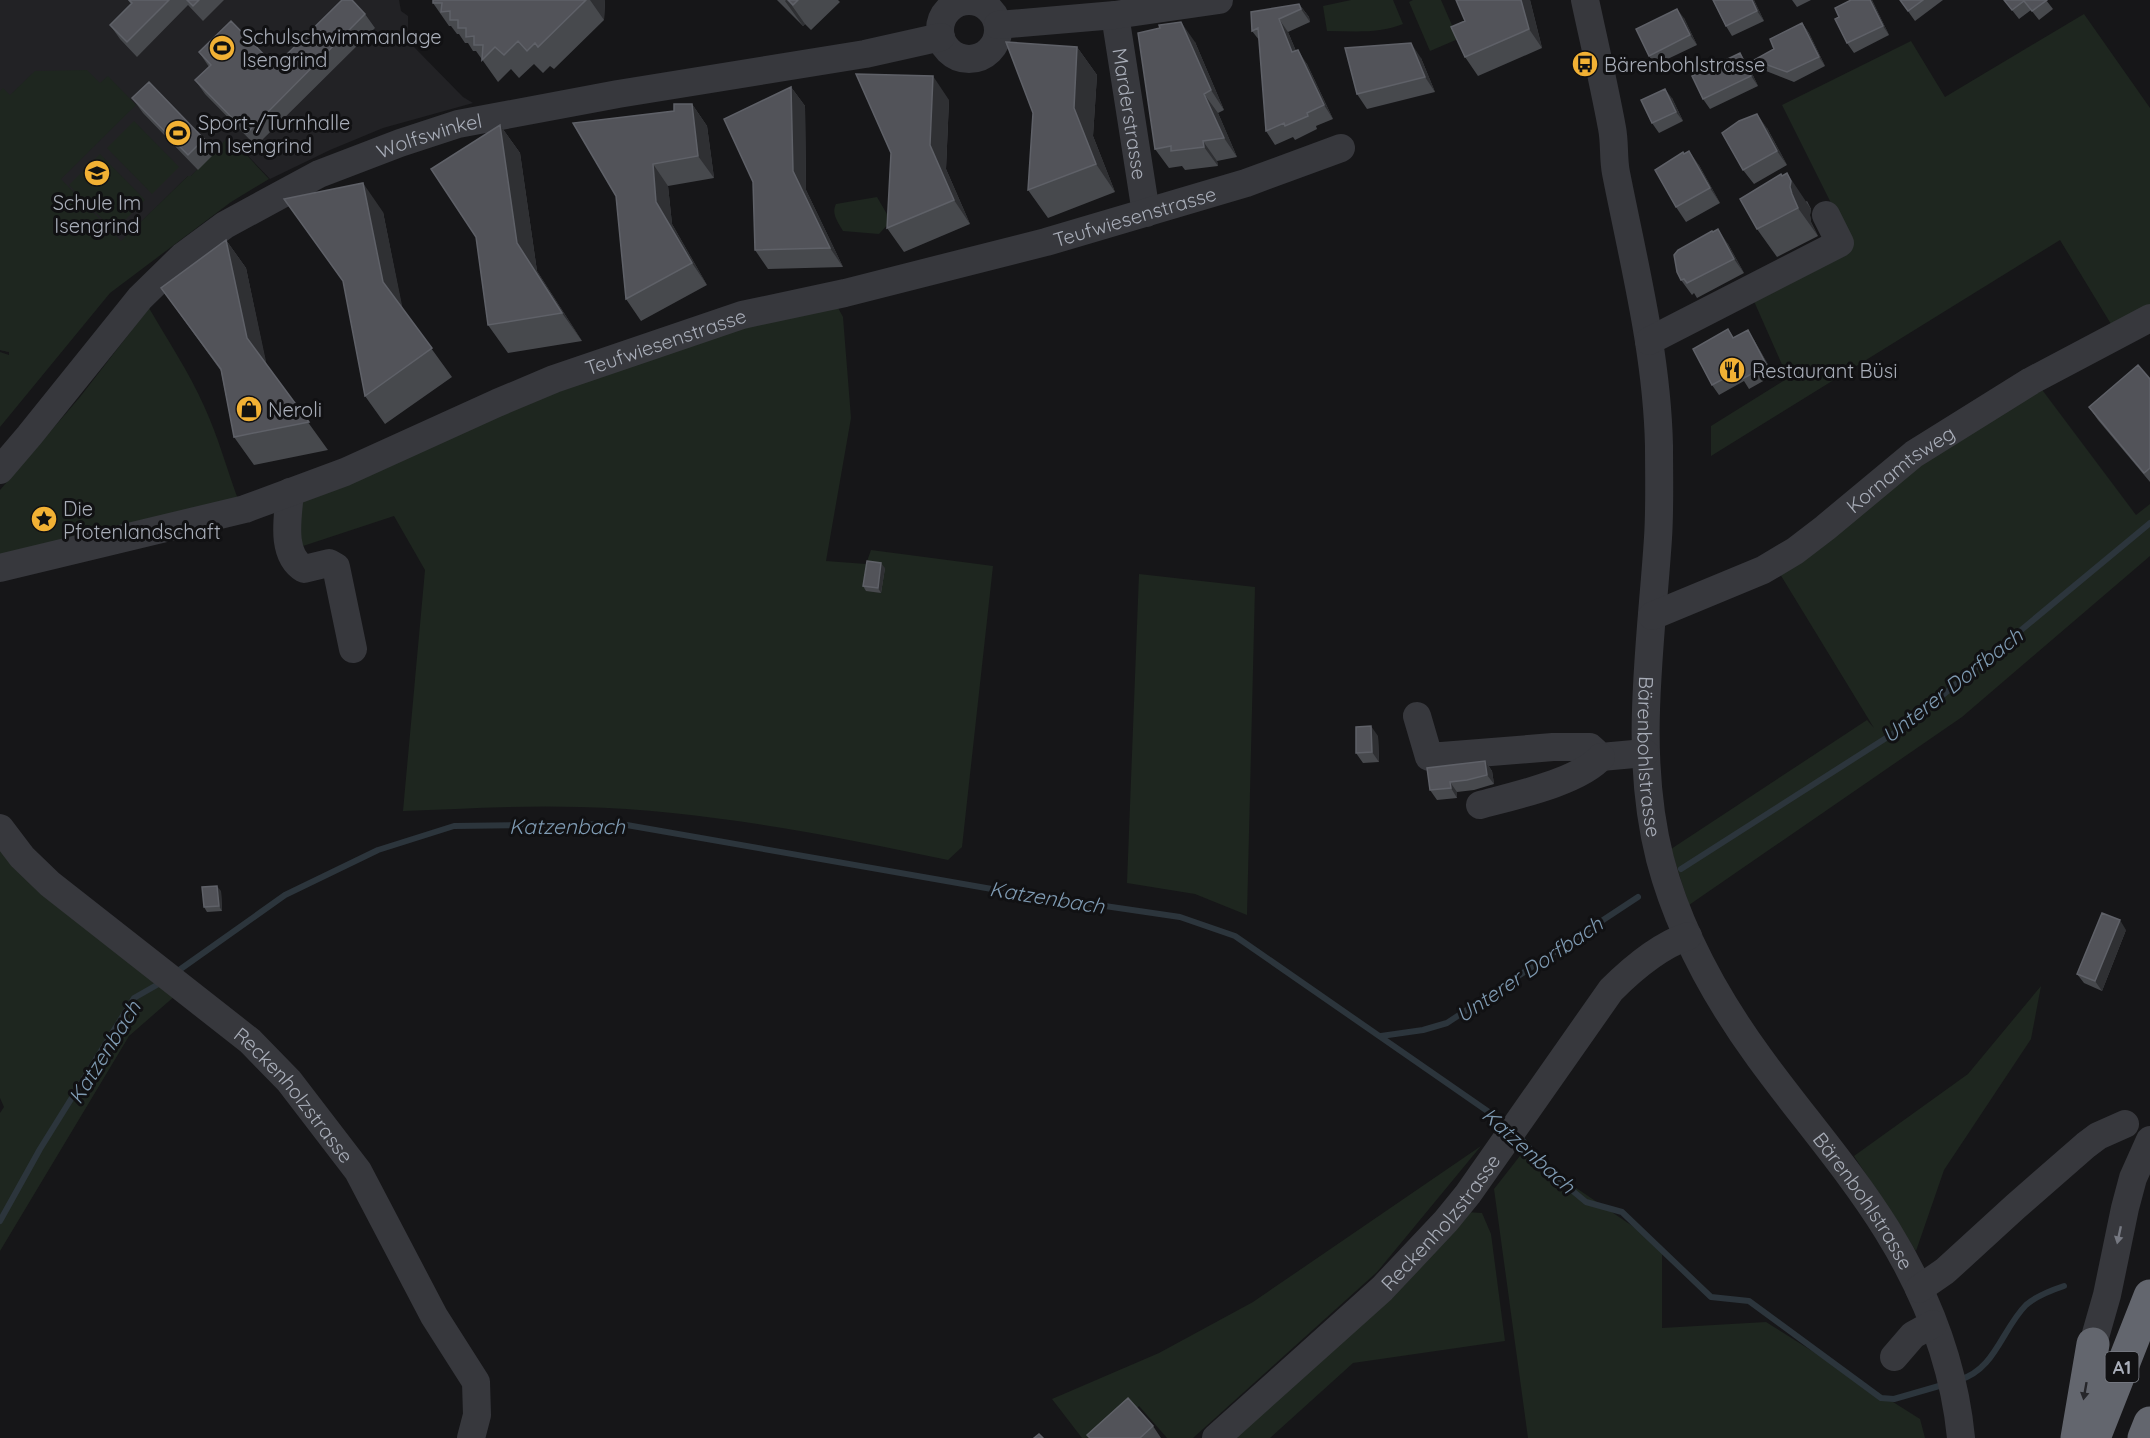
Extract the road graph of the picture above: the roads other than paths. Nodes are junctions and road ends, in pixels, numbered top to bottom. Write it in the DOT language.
graph roads {
  1 [pos="1219,0"];
  2 [pos="1585,0"];
  3 [pos="962,1"];
  4 [pos="1115,15"];
  5 [pos="998,25"];
  6 [pos="941,37"];
  7 [pos="1341,148"];
  8 [pos="1146,213"];
  9 [pos="1826,216"];
  10 [pos="2150,318"];
  11 [pos="1649,341"];
  12 [pos="0,470"];
  13 [pos="290,492"];
  14 [pos="0,568"];
  15 [pos="1652,616"];
  16 [pos="353,649"];
  17 [pos="1417,716"];
  18 [pos="1645,753"];
  19 [pos="1601,757"];
  20 [pos="1480,805"];
  21 [pos="0,828"];
  22 [pos="1688,936"];
  23 [pos="2125,1124"];
  24 [pos="2150,1140"];
  25 [pos="1919,1289"];
  26 [pos="2150,1296"];
  27 [pos="1934,1324"];
  28 [pos="2093,1344"];
  29 [pos="1894,1357"];
  30 [pos="2150,1423"];
  31 [pos="1959,1424"];
  32 [pos="471,1438"];
  33 [pos="1216,1438"];
  34 [pos="2077,1438"];
  35 [pos="2094,1438"];
  36 [pos="2144,1438"];
  1 -- 4 [label="street"];
  2 -- 11 [label="street, Bärenbohlstrasse"];
  3 -- 5 [label="street"];
  3 -- 6 [label="street"];
  4 -- 5 [label="street"];
  4 -- 8 [label="street, Marderstrasse"];
  5 -- 6 [label="street"];
  6 -- 12 [label="street, Wolfswinkel"];
  7 -- 8 [label="street, Teufwiesenstrasse"];
  8 -- 13 [label="street, Teufwiesenstrasse"];
  9 -- 11 [label="street"];
  10 -- 15 [label="street, Kornamtsweg"];
  11 -- 15 [label="street, Bärenbohlstrasse"];
  13 -- 14 [label="street, Teufwiesenstrasse"];
  13 -- 16 [label="street"];
  15 -- 18 [label="street, Bärenbohlstrasse"];
  17 -- 19 [label="street"];
  18 -- 19 [label="street"];
  18 -- 22 [label="street, Bärenbohlstrasse"];
  19 -- 20 [label="street"];
  21 -- 32 [label="street, Reckenholzstrasse"];
  22 -- 25 [label="street, Bärenbohlstrasse"];
  22 -- 33 [label="street, Reckenholzstrasse"];
  23 -- 25 [label="street"];
  24 -- 28 [label="street, one-way"];
  25 -- 27 [label="street, Bärenbohlstrasse"];
  26 -- 35 [label="highway, A1"];
  27 -- 29 [label="street"];
  27 -- 31 [label="street, Bärenbohlstrasse"];
  28 -- 34 [label="highway, one-way"];
  30 -- 36 [label="highway"];
}
